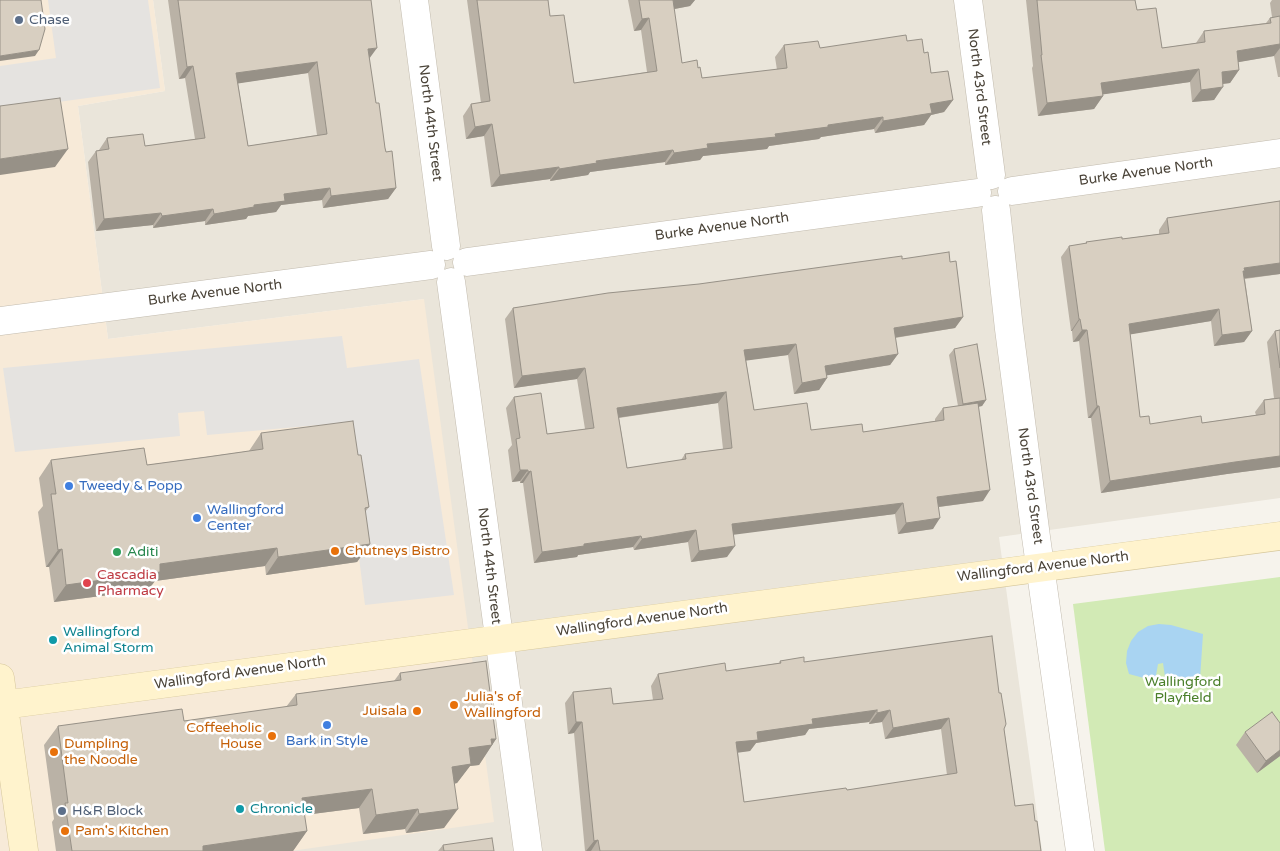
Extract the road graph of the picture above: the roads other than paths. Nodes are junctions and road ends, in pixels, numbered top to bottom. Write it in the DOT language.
graph roads {
  1 [pos="414,0"];
  2 [pos="968,0"];
  3 [pos="1280,153"];
  4 [pos="994,192"];
  5 [pos="449,263"];
  6 [pos="0,321"];
  7 [pos="1280,536"];
  8 [pos="1041,568"];
  9 [pos="499,639"];
  10 [pos="0,678"];
  11 [pos="3,705"];
  12 [pos="7,779"];
  13 [pos="24,851"];
  14 [pos="528,851"];
  15 [pos="1080,851"];
  1 -- 5 [label="street, North 44th Street"];
  2 -- 4 [label="street, North 43rd Street"];
  3 -- 4 [label="street, Burke Avenue North"];
  4 -- 5 [label="street, Burke Avenue North"];
  4 -- 8 [label="street, North 43rd Street"];
  5 -- 6 [label="street, Burke Avenue North"];
  5 -- 9 [label="street, North 44th Street"];
  7 -- 8 [label="street, Wallingford Avenue North"];
  8 -- 9 [label="street, Wallingford Avenue North"];
  8 -- 15 [label="street, North 43rd Street"];
  9 -- 11 [label="street, Wallingford Avenue North"];
  9 -- 14 [label="street, North 44th Street"];
  10 -- 11 [label="street"];
  11 -- 12 [label="street"];
  12 -- 13 [label="street"];
}
